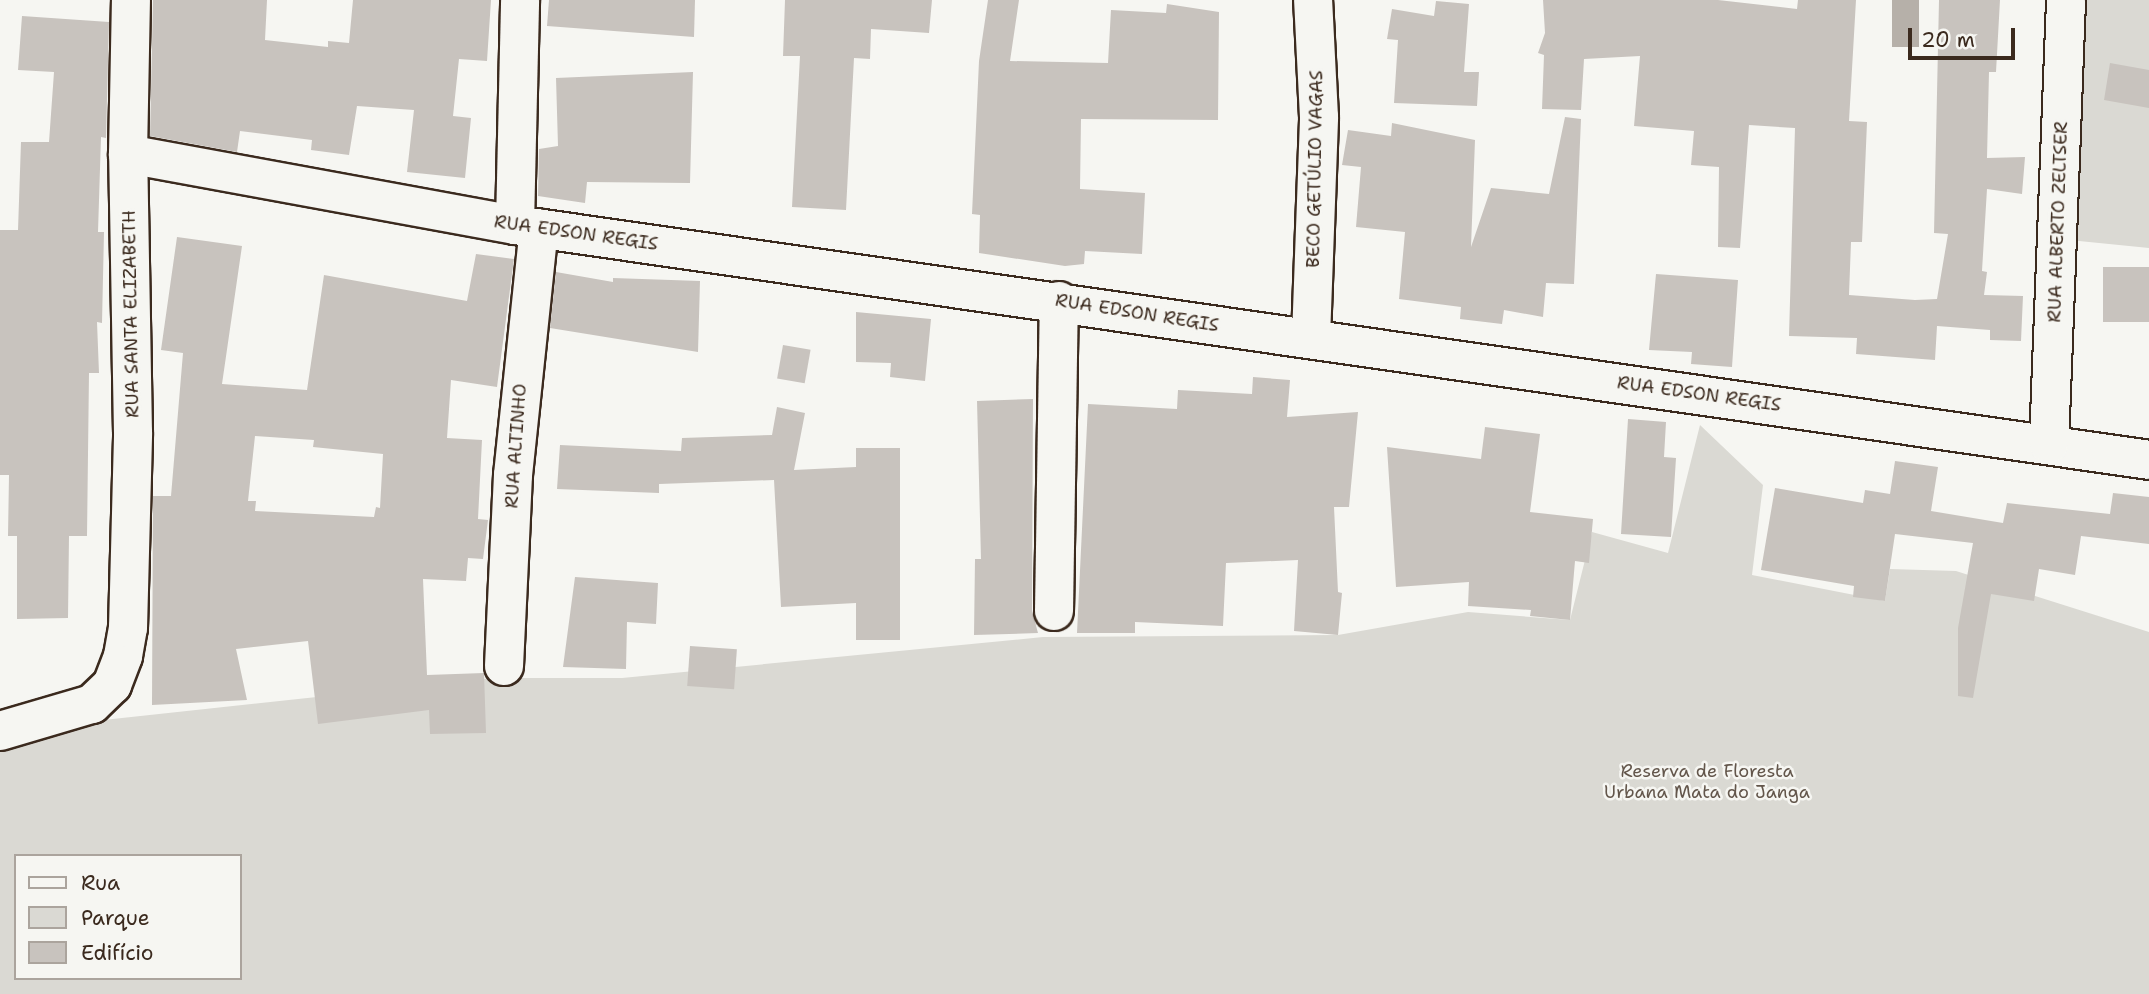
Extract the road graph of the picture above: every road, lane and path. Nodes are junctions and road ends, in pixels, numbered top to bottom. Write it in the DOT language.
graph roads {
  1 [pos="131,0"];
  2 [pos="520,0"];
  3 [pos="1313,0"];
  4 [pos="2066,0"];
  5 [pos="128,154"];
  6 [pos="527,227"];
  7 [pos="1059,301"];
  8 [pos="1311,338"];
  9 [pos="2049,444"];
  10 [pos="2149,460"];
  11 [pos="1054,611"];
  12 [pos="504,666"];
  13 [pos="0,731"];
  1 -- 5 [label="street, RUA SANTA ELIZABETH"];
  2 -- 6 [label="street, RUA ALTINHO"];
  3 -- 8 [label="street, BECO GETÚLIO VAGAS"];
  4 -- 9 [label="street, RUA ALBERTO ZELTSER"];
  5 -- 6 [label="street, RUA EDSON REGIS"];
  5 -- 13 [label="street, RUA SANTA ELIZABETH"];
  6 -- 7 [label="street, RUA EDSON REGIS"];
  6 -- 12 [label="street, RUA ALTINHO"];
  7 -- 8 [label="street, RUA EDSON REGIS"];
  7 -- 11 [label="street"];
  8 -- 9 [label="street, RUA EDSON REGIS"];
  9 -- 10 [label="street, RUA EDSON REGIS"];
}
